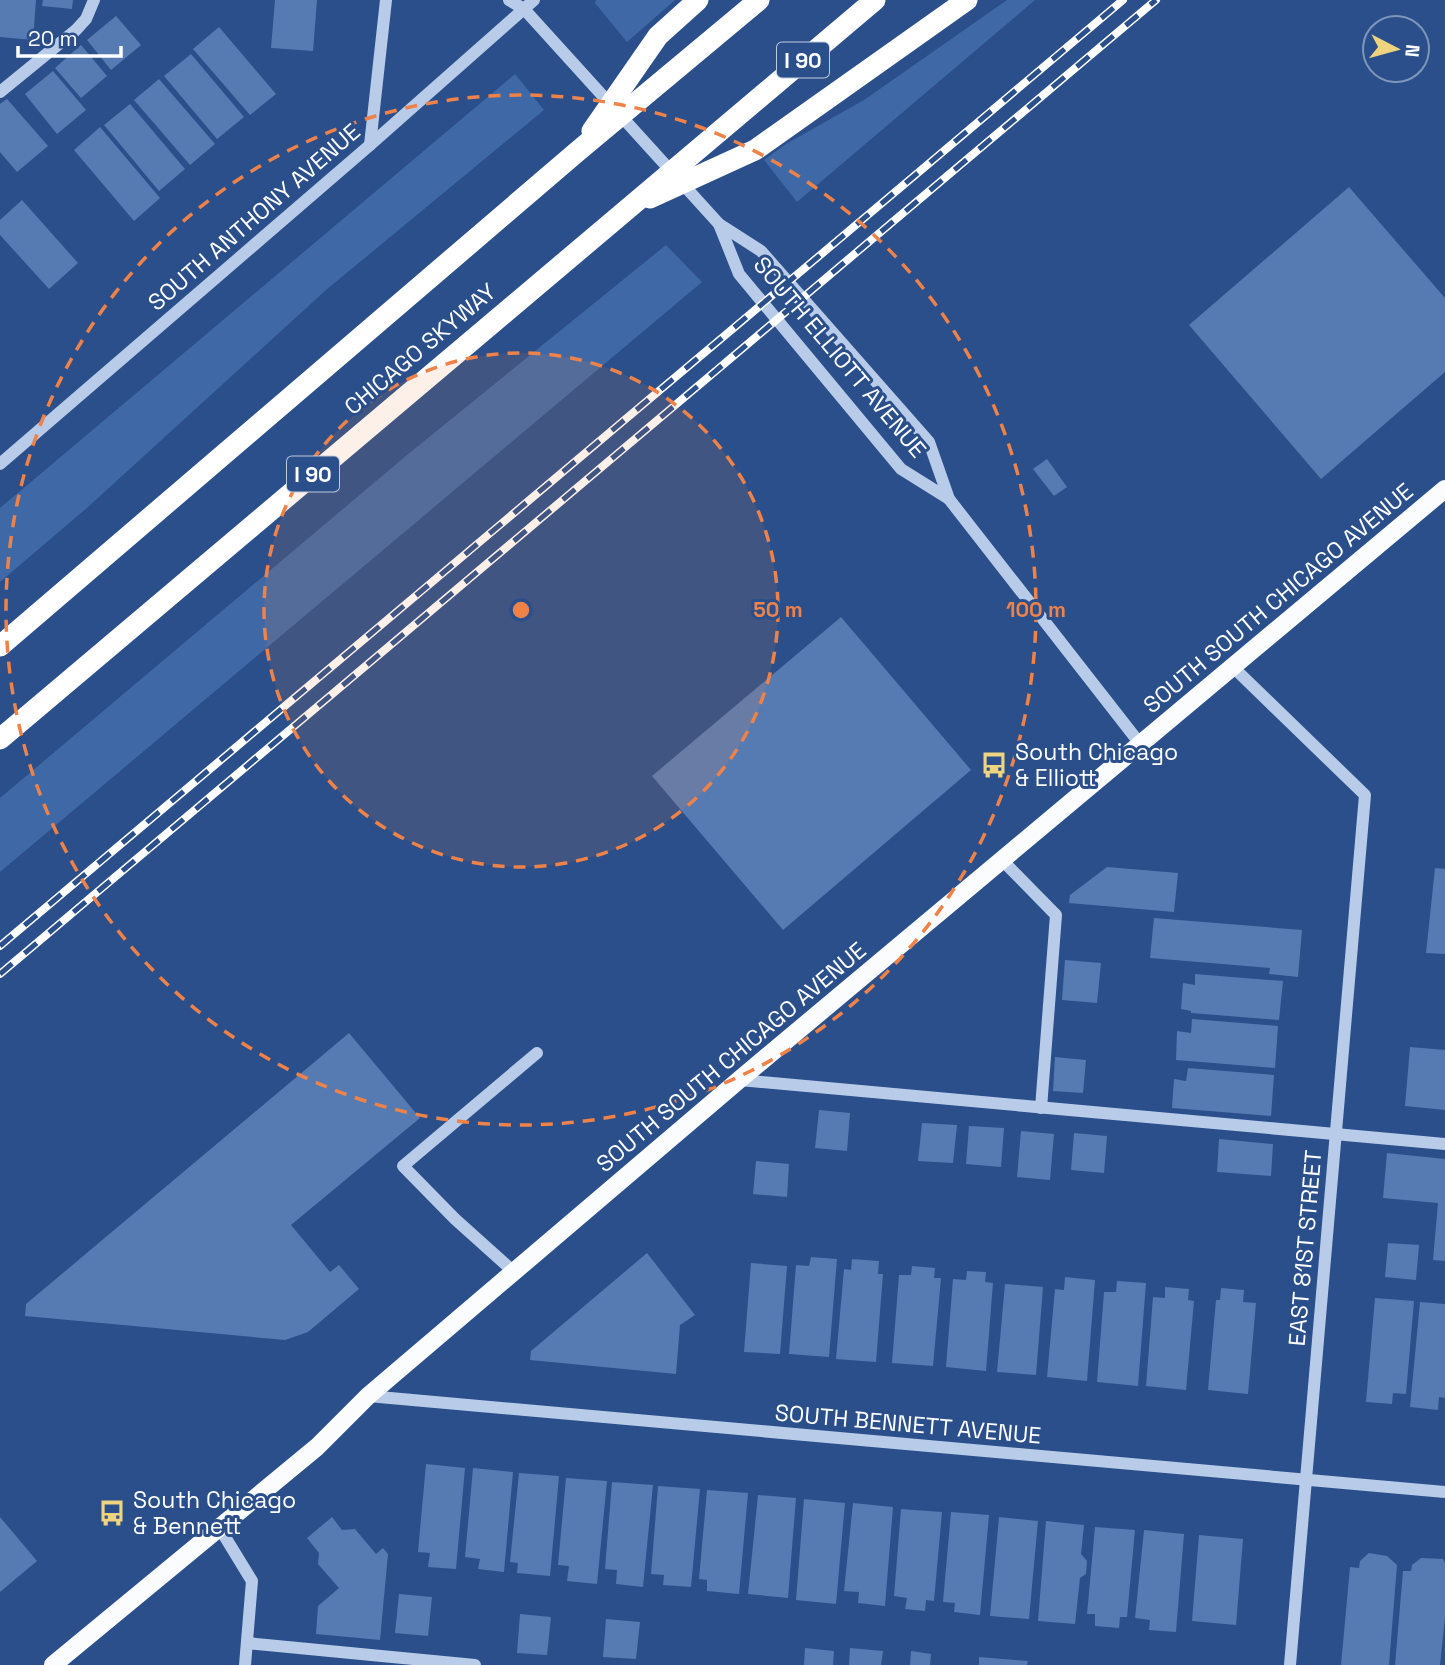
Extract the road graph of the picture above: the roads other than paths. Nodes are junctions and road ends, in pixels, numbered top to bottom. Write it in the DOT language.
graph roads {
  1 [pos="94,0"];
  2 [pos="386,0"];
  3 [pos="509,0"];
  4 [pos="534,0"];
  5 [pos="698,0"];
  6 [pos="759,0"];
  7 [pos="875,0"];
  8 [pos="967,0"];
  9 [pos="524,9"];
  10 [pos="0,92"];
  11 [pos="370,145"];
  12 [pos="578,151"];
  13 [pos="626,209"];
  14 [pos="719,224"];
  15 [pos="0,464"];
  16 [pos="1445,489"];
  17 [pos="949,499"];
  18 [pos="0,646"];
  19 [pos="1233,667"];
  20 [pos="0,739"];
  21 [pos="1141,745"];
  22 [pos="1003,861"];
  23 [pos="537,1053"];
  24 [pos="739,1080"];
  25 [pos="1041,1108"];
  26 [pos="1336,1134"];
  27 [pos="1445,1143"];
  28 [pos="514,1272"];
  29 [pos="368,1396"];
  30 [pos="1306,1480"];
  31 [pos="1445,1492"];
  32 [pos="219,1527"];
  33 [pos="247,1643"];
  34 [pos="53,1665"];
  35 [pos="245,1665"];
  36 [pos="475,1665"];
  37 [pos="1290,1665"];
  1 -- 10 [label="street"];
  2 -- 11 [label="street"];
  3 -- 9 [label="street, SOUTH ELLIOTT AVENUE"];
  4 -- 9 [label="street, SOUTH ANTHONY AVENUE"];
  5 -- 12 [label="highway"];
  6 -- 12 [label="highway, CHICAGO SKYWAY"];
  7 -- 13 [label="highway, CHICAGO SKYWAY / I 90"];
  8 -- 13 [label="highway"];
  9 -- 11 [label="street, SOUTH ANTHONY AVENUE"];
  9 -- 14 [label="street, SOUTH ELLIOTT AVENUE"];
  11 -- 15 [label="street, SOUTH ANTHONY AVENUE"];
  12 -- 18 [label="highway, CHICAGO SKYWAY"];
  13 -- 20 [label="highway, CHICAGO SKYWAY / I 90"];
  14 -- 17 [label="street, SOUTH ELLIOTT AVENUE"];
  14 -- 17 [label="street, SOUTH ELLIOTT AVENUE"];
  16 -- 19 [label="main road, SOUTH SOUTH CHICAGO AVENUE"];
  17 -- 21 [label="street, SOUTH ELLIOTT AVENUE"];
  19 -- 21 [label="main road, SOUTH SOUTH CHICAGO AVENUE"];
  19 -- 26 [label="street, EAST 81ST STREET"];
  21 -- 22 [label="main road, SOUTH SOUTH CHICAGO AVENUE"];
  22 -- 24 [label="main road, SOUTH SOUTH CHICAGO AVENUE"];
  22 -- 25 [label="street"];
  23 -- 28 [label="street"];
  24 -- 25 [label="street"];
  24 -- 28 [label="main road, SOUTH SOUTH CHICAGO AVENUE"];
  25 -- 26 [label="street"];
  26 -- 27 [label="street"];
  26 -- 30 [label="street, EAST 81ST STREET"];
  28 -- 29 [label="main road, SOUTH SOUTH CHICAGO AVENUE"];
  29 -- 30 [label="street, SOUTH BENNETT AVENUE"];
  29 -- 32 [label="main road, SOUTH SOUTH CHICAGO AVENUE"];
  30 -- 31 [label="street, SOUTH BENNETT AVENUE"];
  30 -- 37 [label="street, EAST 81ST STREET"];
  32 -- 33 [label="street"];
  32 -- 34 [label="main road, SOUTH SOUTH CHICAGO AVENUE"];
  33 -- 35 [label="street"];
  33 -- 36 [label="street"];
}
